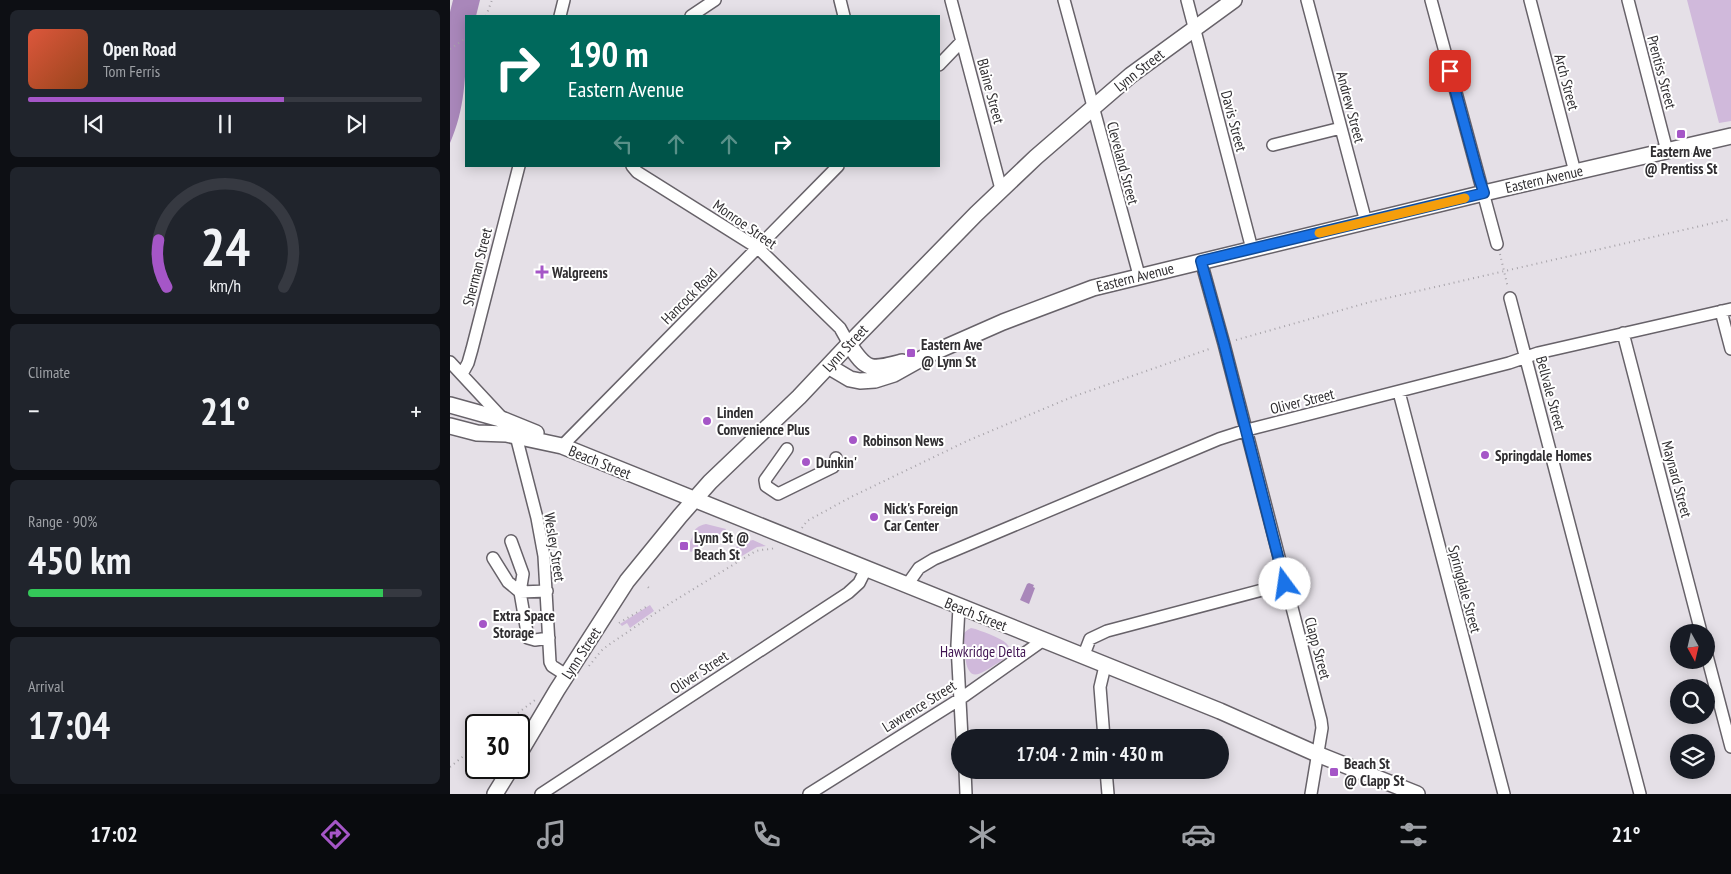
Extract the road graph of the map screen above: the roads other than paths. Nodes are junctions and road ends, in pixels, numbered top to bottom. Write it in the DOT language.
graph roads {
  1 [pos="564,0"];
  2 [pos="715,0"];
  3 [pos="840,0"];
  4 [pos="952,0"];
  5 [pos="1064,0"];
  6 [pos="1187,0"];
  7 [pos="1234,0"];
  8 [pos="1308,0"];
  9 [pos="1431,0"];
  10 [pos="1530,0"];
  11 [pos="1628,0"];
  12 [pos="560,15"];
  13 [pos="692,15"];
  14 [pos="844,15"];
  15 [pos="1194,28"];
  16 [pos="962,41"];
  17 [pos="940,64"];
  18 [pos="1092,106"];
  19 [pos="1341,128"];
  20 [pos="1731,136"];
  21 [pos="1273,145"];
  22 [pos="1667,151"];
  23 [pos="519,167"];
  24 [pos="633,167"];
  25 [pos="837,167"];
  26 [pos="1575,172"];
  27 [pos="1002,189"];
  28 [pos="1484,193"];
  29 [pos="1366,222"];
  30 [pos="1497,244"];
  31 [pos="758,248"];
  32 [pos="1252,249"];
  33 [pos="1201,261"];
  34 [pos="1139,275"];
  35 [pos="1510,298"];
  36 [pos="1726,310"];
  37 [pos="1623,333"];
  38 [pos="849,344"];
  39 [pos="1731,349"];
  40 [pos="928,355"];
  41 [pos="1526,358"];
  42 [pos="450,362"];
  43 [pos="828,366"];
  44 [pos="462,374"];
  45 [pos="1399,392"];
  46 [pos="450,405"];
  47 [pos="504,420"];
  48 [pos="450,426"];
  49 [pos="1247,430"];
  50 [pos="516,436"];
  51 [pos="562,446"];
  52 [pos="787,449"];
  53 [pos="836,458"];
  54 [pos="694,500"];
  55 [pos="510,541"];
  56 [pos="493,558"];
  57 [pos="866,569"];
  58 [pos="1285,584"];
  59 [pos="906,585"];
  60 [pos="547,591"];
  61 [pos="520,592"];
  62 [pos="959,607"];
  63 [pos="1699,624"];
  64 [pos="549,638"];
  65 [pos="1042,641"];
  66 [pos="1082,657"];
  67 [pos="1105,666"];
  68 [pos="1710,669"];
  69 [pos="566,675"];
  70 [pos="960,699"];
  71 [pos="962,729"];
  72 [pos="1103,729"];
  73 [pos="530,736"];
  74 [pos="1731,747"];
  75 [pos="1317,754"];
  76 [pos="506,779"];
  77 [pos="965,779"];
  78 [pos="1107,779"];
  79 [pos="500,792"];
  80 [pos="541,794"];
  81 [pos="809,794"];
  82 [pos="966,794"];
  83 [pos="1108,794"];
  84 [pos="1311,794"];
  85 [pos="1417,794"];
  86 [pos="1504,794"];
  87 [pos="1640,794"];
  1 -- 12 [label="street"];
  2 -- 13 [label="street"];
  3 -- 14 [label="street"];
  4 -- 16 [label="street, Blaine Street"];
  5 -- 18 [label="street, Cleveland Street"];
  6 -- 15 [label="street, Davis Street"];
  7 -- 15 [label="main road, Lynn Street"];
  8 -- 19 [label="street, Andrew Street"];
  9 -- 28 [label="street"];
  10 -- 26 [label="street, Arch Street"];
  11 -- 22 [label="street, Prentiss Street"];
  15 -- 18 [label="main road, Lynn Street"];
  15 -- 32 [label="street, Davis Street"];
  16 -- 17 [label="street"];
  16 -- 27 [label="street, Blaine Street"];
  18 -- 27 [label="main road, Lynn Street"];
  18 -- 34 [label="street, Cleveland Street"];
  19 -- 21 [label="street"];
  19 -- 29 [label="street, Andrew Street"];
  20 -- 22 [label="main road, Eastern Avenue"];
  22 -- 26 [label="main road, Eastern Avenue"];
  23 -- 44 [label="street, Sherman Street"];
  24 -- 31 [label="street, Monroe Street"];
  25 -- 31 [label="street, Hancock Road"];
  26 -- 28 [label="main road, Eastern Avenue"];
  27 -- 38 [label="main road, Lynn Street"];
  28 -- 29 [label="main road, Eastern Avenue"];
  28 -- 30 [label="street"];
  29 -- 32 [label="main road, Eastern Avenue"];
  31 -- 38 [label="street, Monroe Street"];
  31 -- 51 [label="street, Hancock Road"];
  32 -- 33 [label="main road, Eastern Avenue"];
  33 -- 34 [label="main road, Eastern Avenue"];
  33 -- 49 [label="street, Clapp Street"];
  34 -- 40 [label="main road, Eastern Avenue"];
  35 -- 41 [label="street, Bellvale Street"];
  36 -- 37 [label="street, Oliver Street"];
  36 -- 39 [label="street"];
  37 -- 41 [label="street, Oliver Street"];
  37 -- 63 [label="street, Maynard Street"];
  38 -- 40 [label="main road, Eastern Avenue"];
  38 -- 43 [label="main road, Lynn Street"];
  40 -- 43 [label="main road, Eastern Avenue"];
  41 -- 45 [label="street, Oliver Street"];
  41 -- 87 [label="street, Bellvale Street"];
  42 -- 44 [label="street, Wesley Street"];
  43 -- 54 [label="main road, Lynn Street"];
  44 -- 47 [label="street, Wesley Street"];
  45 -- 49 [label="street, Oliver Street"];
  45 -- 86 [label="street, Springdale Street"];
  46 -- 47 [label="main road, Beach Street"];
  47 -- 50 [label="street, Wesley Street"];
  47 -- 51 [label="main road, Beach Street"];
  48 -- 50 [label="main road, Beach Street"];
  49 -- 58 [label="street, Clapp Street"];
  49 -- 59 [label="street, Oliver Street"];
  50 -- 51 [label="main road, Beach Street"];
  50 -- 60 [label="street, Wesley Street"];
  51 -- 54 [label="main road, Beach Street"];
  52 -- 53 [label="street"];
  54 -- 57 [label="main road, Beach Street"];
  54 -- 69 [label="main road, Lynn Street"];
  55 -- 61 [label="street"];
  56 -- 61 [label="street"];
  57 -- 59 [label="main road, Beach Street"];
  57 -- 80 [label="street, Oliver Street"];
  58 -- 66 [label="street"];
  58 -- 75 [label="street, Clapp Street"];
  59 -- 62 [label="main road, Beach Street"];
  60 -- 61 [label="street"];
  60 -- 64 [label="street, Wesley Street"];
  61 -- 64 [label="street"];
  62 -- 65 [label="main road, Beach Street"];
  62 -- 70 [label="street"];
  64 -- 69 [label="street, Wesley Street"];
  65 -- 66 [label="main road, Beach Street"];
  65 -- 70 [label="street, Lawrence Street"];
  66 -- 67 [label="main road, Beach Street"];
  67 -- 72 [label="street"];
  67 -- 75 [label="main road, Beach Street"];
  68 -- 74 [label="street"];
  69 -- 73 [label="main road, Lynn Street"];
  70 -- 71 [label="street"];
  70 -- 81 [label="street, Lawrence Street"];
  75 -- 84 [label="street, Clapp Street"];
  75 -- 85 [label="main road, Beach Street"];
  76 -- 79 [label="main road"];
  77 -- 82 [label="street"];
  78 -- 83 [label="street"];
}
